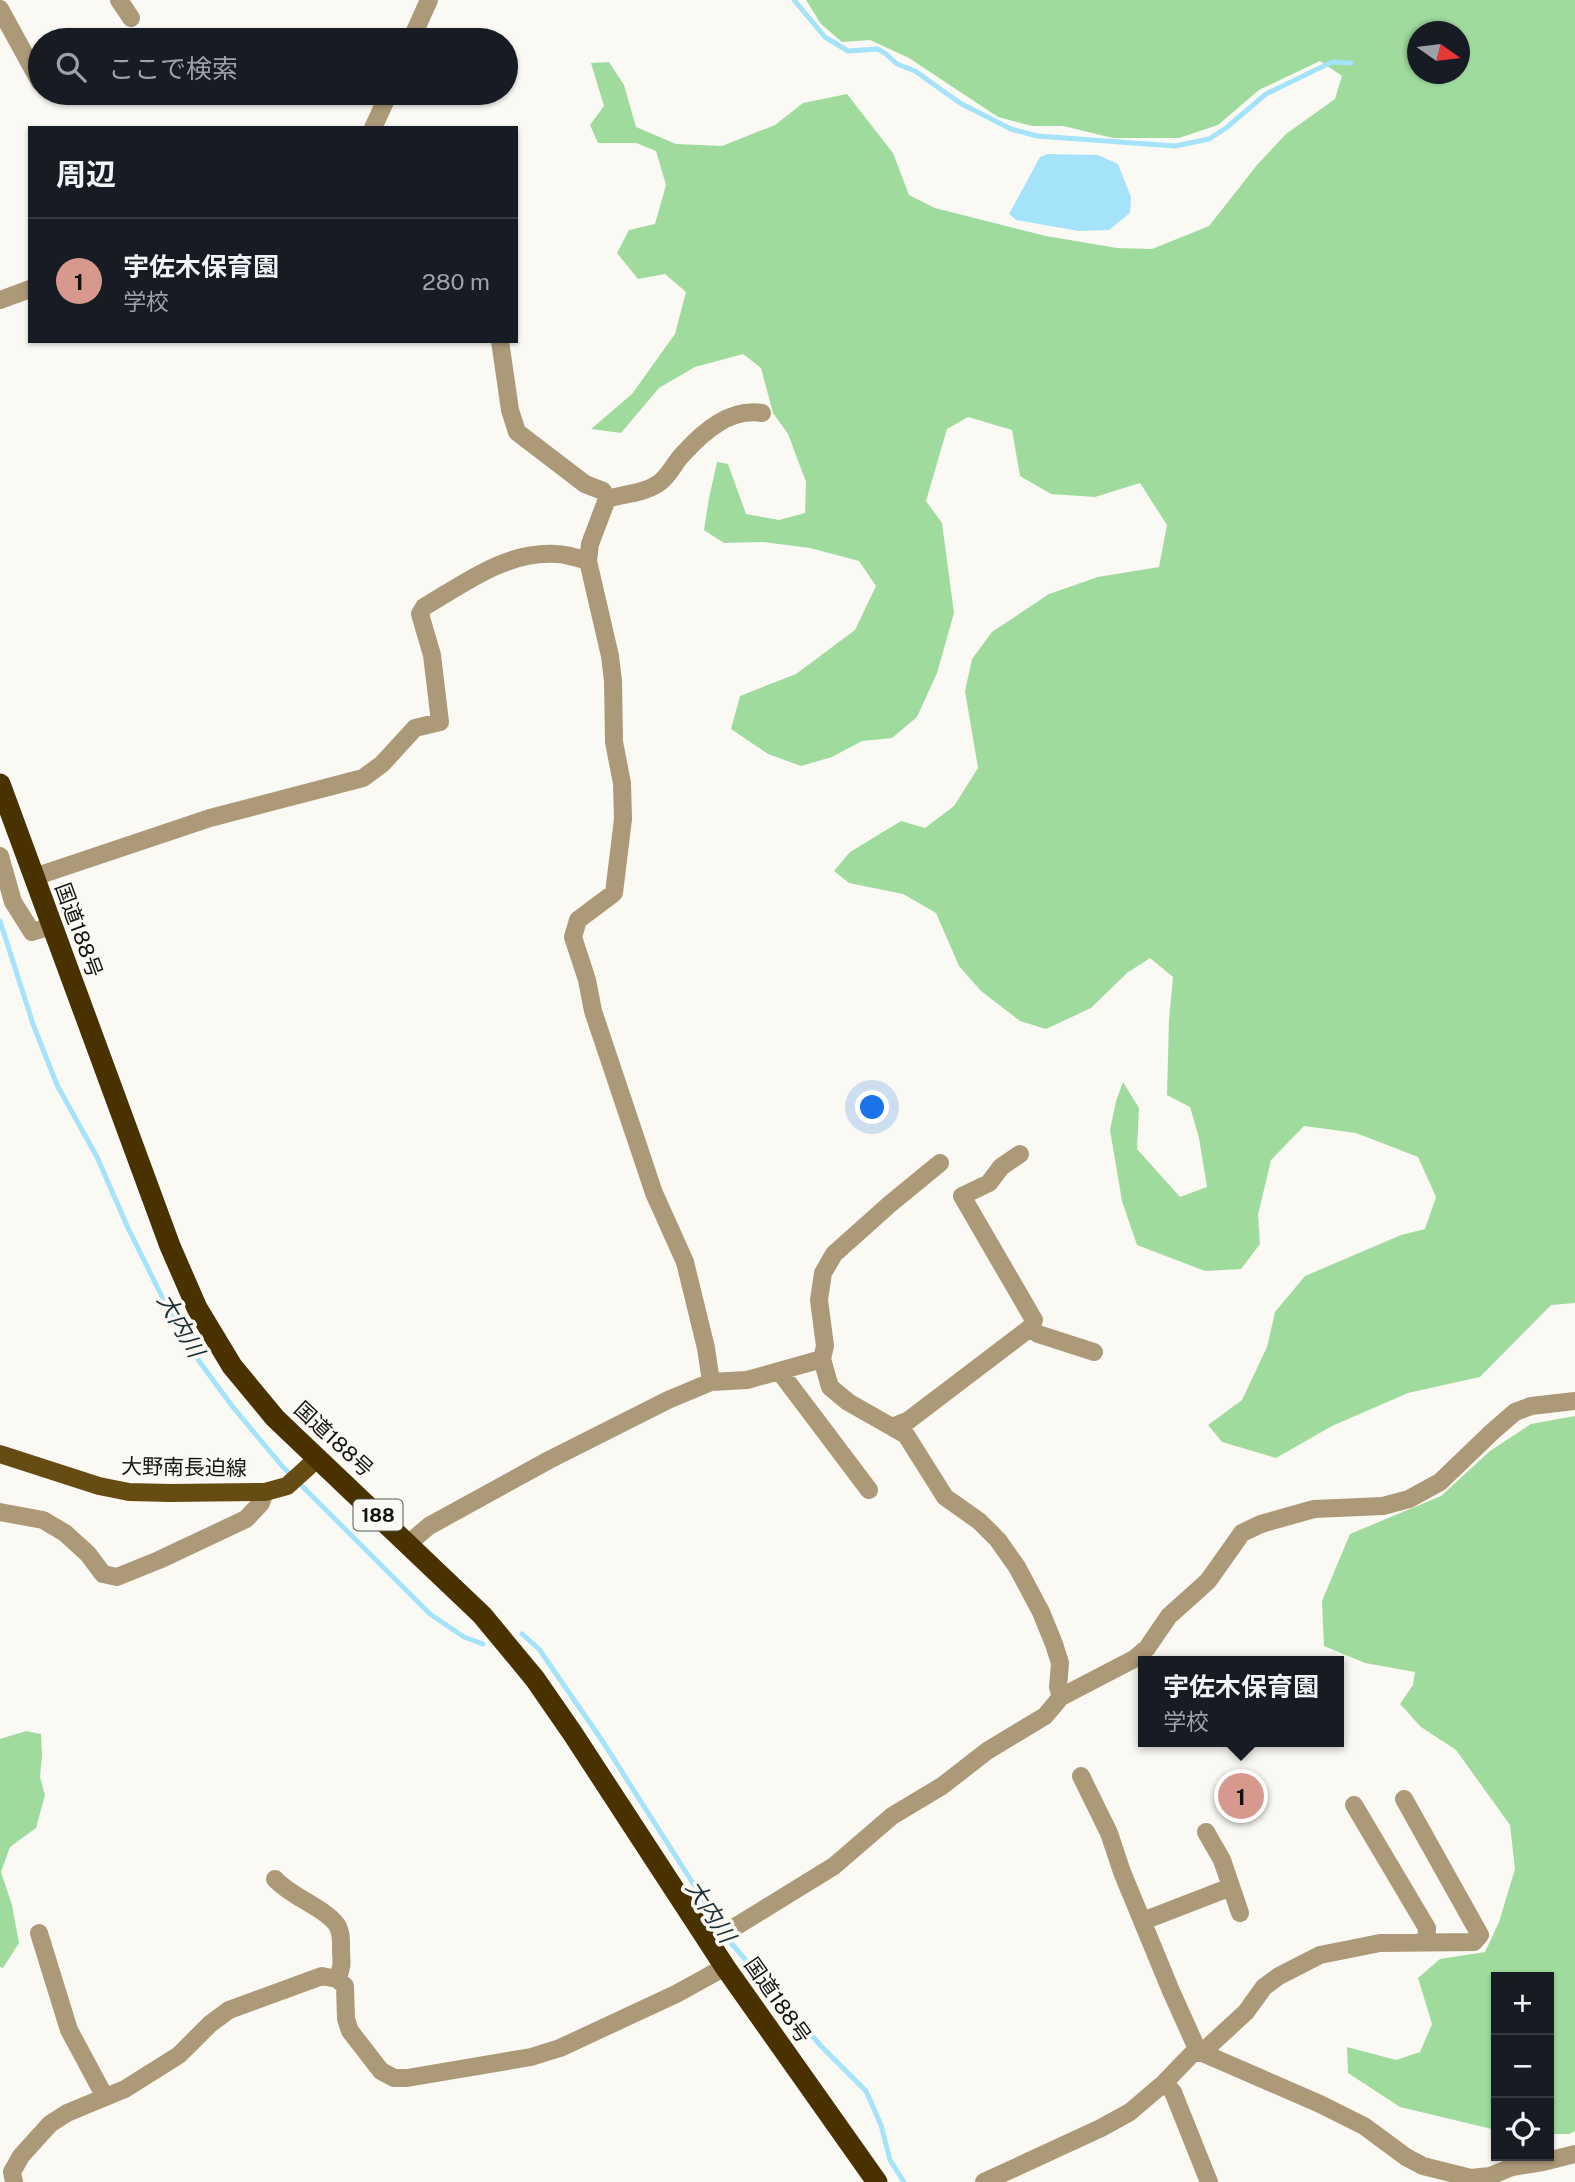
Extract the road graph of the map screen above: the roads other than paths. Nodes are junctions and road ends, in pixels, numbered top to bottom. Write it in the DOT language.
graph roads {
  1 [pos="120,0"];
  2 [pos="429,0"];
  3 [pos="0,9"];
  4 [pos="131,18"];
  5 [pos="416,28"];
  6 [pos="28,60"];
  7 [pos="384,105"];
  8 [pos="374,126"];
  9 [pos="28,290"];
  10 [pos="0,300"];
  11 [pos="500,343"];
  12 [pos="762,413"];
  13 [pos="607,499"];
  14 [pos="588,561"];
  15 [pos="0,784"];
  16 [pos="0,856"];
  17 [pos="34,877"];
  18 [pos="51,926"];
  19 [pos="1020,1154"];
  20 [pos="940,1163"];
  21 [pos="1030,1328"];
  22 [pos="1094,1352"];
  23 [pos="822,1359"];
  24 [pos="780,1372"];
  25 [pos="712,1382"];
  26 [pos="1575,1401"];
  27 [pos="892,1427"];
  28 [pos="0,1454"];
  29 [pos="311,1464"];
  30 [pos="869,1490"];
  31 [pos="265,1492"];
  32 [pos="0,1512"];
  33 [pos="408,1544"];
  34 [pos="1061,1697"];
  35 [pos="1081,1776"];
  36 [pos="1404,1799"];
  37 [pos="1354,1805"];
  38 [pos="1206,1832"];
  39 [pos="275,1879"];
  40 [pos="1231,1887"];
  41 [pos="1240,1913"];
  42 [pos="1143,1921"];
  43 [pos="39,1933"];
  44 [pos="1426,1942"];
  45 [pos="709,1943"];
  46 [pos="725,1967"];
  47 [pos="337,1979"];
  48 [pos="1198,2051"];
  49 [pos="1164,2083"];
  50 [pos="105,2097"];
  51 [pos="1575,2154"];
  52 [pos="14,2182"];
  53 [pos="877,2182"];
  54 [pos="984,2182"];
  55 [pos="1209,2182"];
  1 -- 4 [label="street"];
  2 -- 5 [label="street"];
  3 -- 6 [label="street"];
  7 -- 8 [label="street"];
  9 -- 10 [label="street"];
  11 -- 13 [label="street"];
  12 -- 13 [label="street"];
  13 -- 14 [label="street"];
  14 -- 17 [label="street"];
  14 -- 25 [label="street"];
  15 -- 17 [label="highway, 国道188号 / 188"];
  16 -- 18 [label="street"];
  17 -- 18 [label="highway, 国道188号 / 188"];
  18 -- 29 [label="highway, 国道188号 / 188"];
  19 -- 21 [label="street"];
  20 -- 23 [label="street"];
  21 -- 22 [label="street"];
  21 -- 27 [label="street"];
  23 -- 24 [label="street"];
  23 -- 27 [label="street"];
  24 -- 25 [label="street"];
  24 -- 30 [label="street"];
  25 -- 33 [label="street"];
  26 -- 34 [label="street"];
  27 -- 34 [label="street"];
  28 -- 31 [label="main road, 大野南長迫線"];
  29 -- 31 [label="main road, 大野南長迫線"];
  29 -- 33 [label="highway, 国道188号 / 188"];
  31 -- 32 [label="street"];
  33 -- 45 [label="highway, 国道188号 / 188"];
  34 -- 45 [label="street"];
  35 -- 42 [label="street"];
  36 -- 44 [label="street"];
  37 -- 44 [label="street"];
  38 -- 40 [label="street"];
  39 -- 47 [label="street"];
  40 -- 41 [label="street"];
  40 -- 42 [label="street"];
  42 -- 48 [label="street"];
  43 -- 50 [label="street"];
  44 -- 48 [label="street"];
  45 -- 46 [label="highway, 国道188号 / 188"];
  46 -- 47 [label="street"];
  46 -- 53 [label="highway, 国道188号 / 188"];
  47 -- 50 [label="street"];
  48 -- 49 [label="street"];
  48 -- 51 [label="street"];
  49 -- 54 [label="street"];
  49 -- 55 [label="street"];
  50 -- 52 [label="street"];
}
